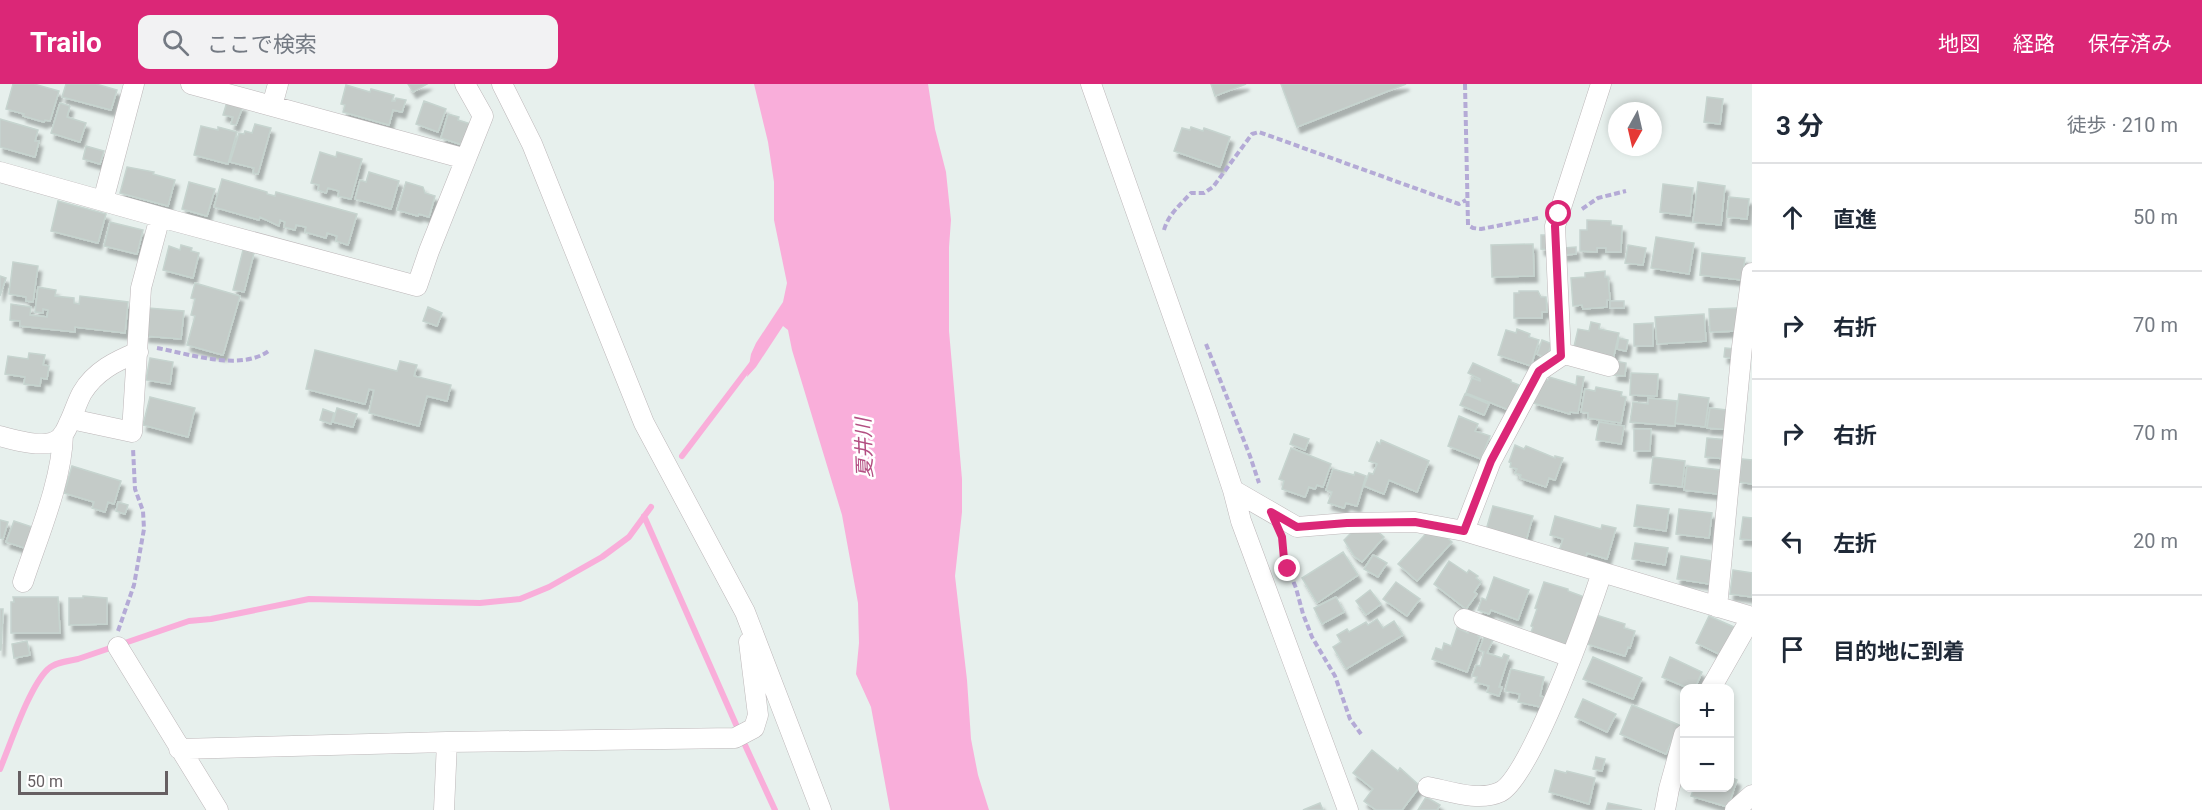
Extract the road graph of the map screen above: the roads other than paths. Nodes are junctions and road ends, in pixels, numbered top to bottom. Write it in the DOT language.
graph roads {
  1 [pos="134,84"];
  2 [pos="191,84"];
  3 [pos="278,84"];
  4 [pos="465,84"];
  5 [pos="502,84"];
  6 [pos="1090,84"];
  7 [pos="1601,84"];
  8 [pos="272,106"];
  9 [pos="466,159"];
  10 [pos="0,172"];
  11 [pos="103,201"];
  12 [pos="160,217"];
  13 [pos="1752,273"];
  14 [pos="138,348"];
  15 [pos="1561,353"];
  16 [pos="1610,366"];
  17 [pos="67,426"];
  18 [pos="0,436"];
  19 [pos="1233,490"];
  20 [pos="1464,531"];
  21 [pos="1602,572"];
  22 [pos="23,582"];
  23 [pos="1717,607"];
  24 [pos="745,612"];
  25 [pos="1751,618"];
  26 [pos="1464,619"];
  27 [pos="118,642"];
  28 [pos="1571,657"];
  29 [pos="1714,684"];
  30 [pos="1683,738"];
  31 [pos="447,741"];
  32 [pos="179,749"];
  33 [pos="1428,787"];
  34 [pos="1752,795"];
  35 [pos="218,810"];
  36 [pos="444,810"];
  37 [pos="821,810"];
  38 [pos="1348,810"];
  39 [pos="1665,810"];
  40 [pos="1735,810"];
  1 -- 11 [label="street"];
  2 -- 8 [label="street"];
  3 -- 8 [label="street"];
  4 -- 9 [label="street"];
  5 -- 24 [label="street"];
  6 -- 19 [label="street"];
  7 -- 15 [label="street"];
  8 -- 9 [label="street"];
  9 -- 12 [label="street"];
  10 -- 11 [label="street"];
  11 -- 12 [label="street"];
  12 -- 14 [label="street"];
  13 -- 23 [label="street"];
  14 -- 17 [label="street"];
  14 -- 17 [label="street"];
  15 -- 16 [label="street"];
  15 -- 20 [label="street"];
  17 -- 18 [label="street"];
  17 -- 22 [label="street"];
  19 -- 20 [label="street"];
  19 -- 38 [label="street"];
  20 -- 21 [label="street"];
  21 -- 23 [label="street"];
  21 -- 28 [label="street"];
  23 -- 25 [label="street"];
  24 -- 31 [label="street"];
  24 -- 37 [label="street"];
  25 -- 29 [label="street"];
  26 -- 28 [label="street"];
  27 -- 32 [label="street"];
  28 -- 33 [label="street"];
  30 -- 39 [label="street"];
  31 -- 32 [label="street"];
  31 -- 36 [label="street"];
  32 -- 35 [label="street"];
  34 -- 40 [label="street"];
}
